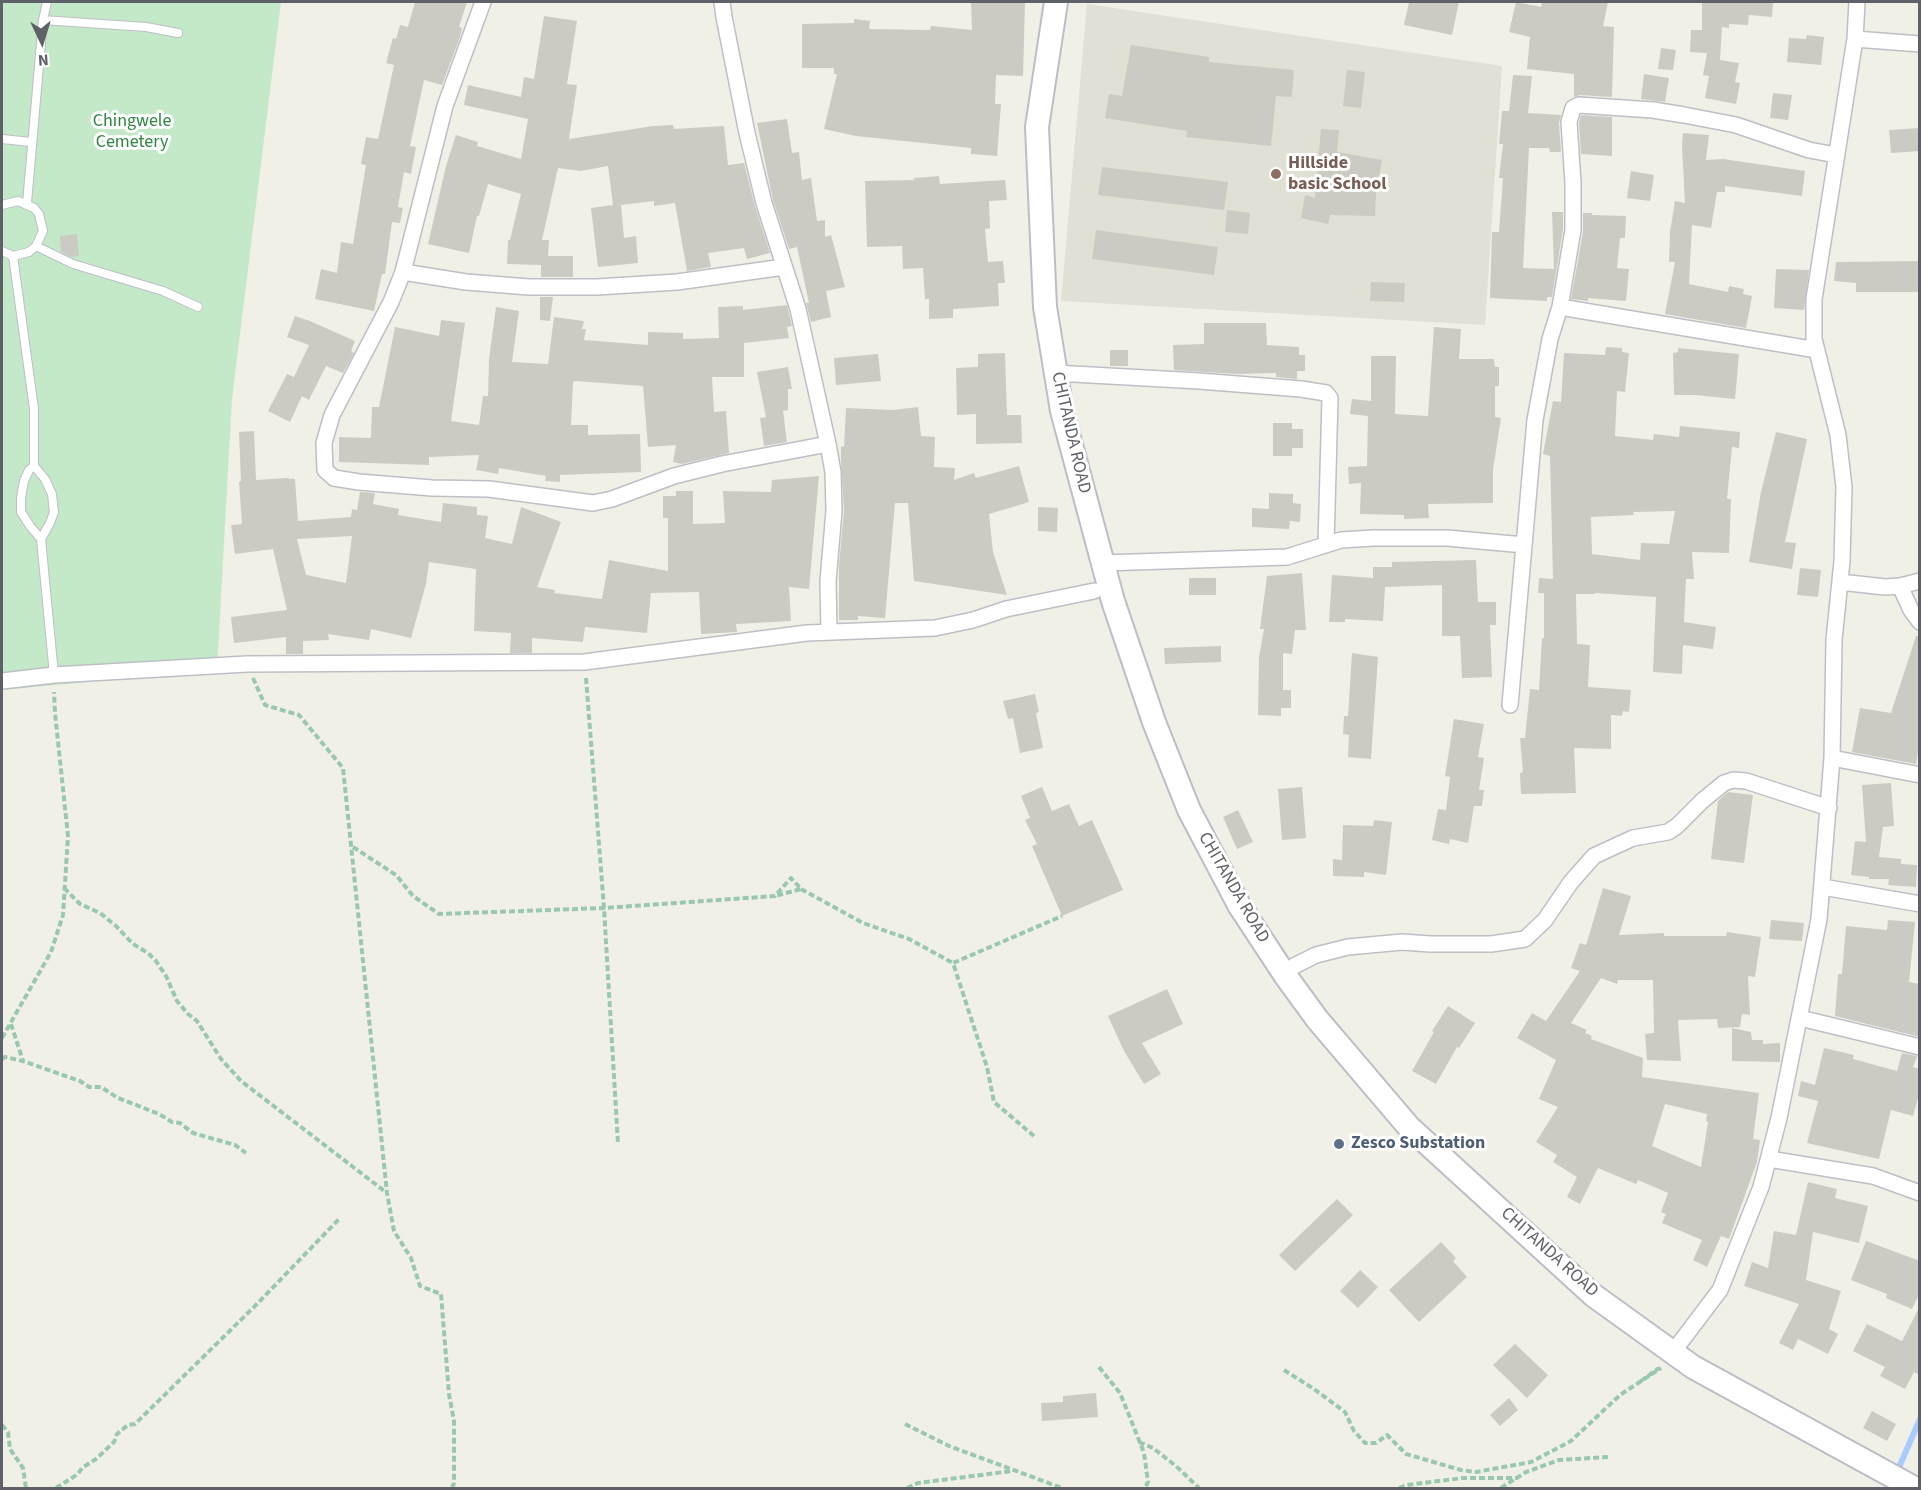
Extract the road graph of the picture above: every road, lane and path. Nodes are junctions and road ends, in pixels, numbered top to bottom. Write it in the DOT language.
graph roads {
  1 [pos="47,2"];
  2 [pos="483,2"];
  3 [pos="722,2"];
  4 [pos="1056,2"];
  5 [pos="1854,2"];
  6 [pos="43,20"];
  7 [pos="178,33"];
  8 [pos="1854,39"];
  9 [pos="1920,44"];
  10 [pos="2,139"];
  11 [pos="31,142"];
  12 [pos="1836,155"];
  13 [pos="27,203"];
  14 [pos="2,205"];
  15 [pos="36,246"];
  16 [pos="2,251"];
  17 [pos="13,255"];
  18 [pos="783,267"];
  19 [pos="403,272"];
  20 [pos="198,307"];
  21 [pos="1560,307"];
  22 [pos="1817,351"];
  23 [pos="1055,373"];
  24 [pos="828,444"];
  25 [pos="34,466"];
  26 [pos="41,538"];
  27 [pos="1326,545"];
  28 [pos="1524,545"];
  29 [pos="1103,563"];
  30 [pos="1920,581"];
  31 [pos="1840,582"];
  32 [pos="1900,586"];
  33 [pos="1094,591"];
  34 [pos="1920,622"];
  35 [pos="829,632"];
  36 [pos="584,662"];
  37 [pos="247,664"];
  38 [pos="54,675"];
  39 [pos="2,681"];
  40 [pos="1510,705"];
  41 [pos="1832,758"];
  42 [pos="1920,775"];
  43 [pos="1828,808"];
  44 [pos="352,847"];
  45 [pos="1823,887"];
  46 [pos="64,888"];
  47 [pos="801,889"];
  48 [pos="775,896"];
  49 [pos="1920,904"];
  50 [pos="604,908"];
  51 [pos="1062,915"];
  52 [pos="953,963"];
  53 [pos="1285,975"];
  54 [pos="1800,1018"];
  55 [pos="11,1024"];
  56 [pos="2,1038"];
  57 [pos="1920,1047"];
  58 [pos="2,1059"];
  59 [pos="23,1061"];
  60 [pos="1034,1136"];
  61 [pos="618,1144"];
  62 [pos="246,1153"];
  63 [pos="1769,1159"];
  64 [pos="387,1193"];
  65 [pos="1920,1194"];
  66 [pos="340,1218"];
  67 [pos="1675,1354"];
  68 [pos="1099,1367"];
  69 [pos="1284,1370"];
  70 [pos="905,1424"];
  71 [pos="2,1425"];
  72 [pos="1139,1442"];
  73 [pos="1608,1457"];
  74 [pos="1013,1471"];
  75 [pos="1518,1478"];
  76 [pos="26,1488"];
  77 [pos="56,1488"];
  78 [pos="452,1488"];
  79 [pos="907,1488"];
  80 [pos="1062,1488"];
  81 [pos="1145,1488"];
  82 [pos="1199,1488"];
  83 [pos="1399,1488"];
  84 [pos="1501,1488"];
  85 [pos="1914,1488"];
  1 -- 6 [label="lane"];
  2 -- 19 [label="street"];
  3 -- 18 [label="street"];
  4 -- 23 [label="street, CHITANDA ROAD"];
  5 -- 8 [label="street"];
  6 -- 7 [label="lane"];
  6 -- 11 [label="lane"];
  8 -- 9 [label="street"];
  8 -- 12 [label="street"];
  10 -- 11 [label="lane"];
  11 -- 13 [label="lane"];
  12 -- 21 [label="street"];
  12 -- 22 [label="street"];
  13 -- 14 [label="lane"];
  13 -- 15 [label="lane"];
  15 -- 17 [label="lane"];
  15 -- 20 [label="lane"];
  16 -- 17 [label="lane"];
  17 -- 25 [label="lane"];
  18 -- 19 [label="street"];
  18 -- 24 [label="street"];
  19 -- 24 [label="street"];
  21 -- 22 [label="street"];
  21 -- 28 [label="street"];
  22 -- 31 [label="street"];
  23 -- 27 [label="street"];
  23 -- 29 [label="street, CHITANDA ROAD"];
  24 -- 35 [label="street"];
  25 -- 26 [label="lane"];
  25 -- 26 [label="lane"];
  26 -- 38 [label="lane"];
  27 -- 28 [label="street"];
  27 -- 29 [label="street"];
  28 -- 40 [label="street"];
  29 -- 53 [label="street, CHITANDA ROAD"];
  30 -- 32 [label="street"];
  31 -- 32 [label="street"];
  31 -- 41 [label="street"];
  32 -- 34 [label="street"];
  33 -- 35 [label="street"];
  35 -- 36 [label="street"];
  36 -- 37 [label="street"];
  36 -- 50 [label="path"];
  37 -- 38 [label="street"];
  37 -- 44 [label="path"];
  38 -- 39 [label="street"];
  38 -- 46 [label="path"];
  41 -- 42 [label="street"];
  41 -- 43 [label="street"];
  43 -- 45 [label="street"];
  43 -- 53 [label="street"];
  44 -- 50 [label="path"];
  44 -- 64 [label="path"];
  45 -- 49 [label="street"];
  45 -- 54 [label="street"];
  46 -- 55 [label="path"];
  46 -- 64 [label="path"];
  47 -- 48 [label="path"];
  47 -- 48 [label="path"];
  47 -- 52 [label="path"];
  48 -- 50 [label="path"];
  50 -- 61 [label="path"];
  51 -- 52 [label="path"];
  52 -- 60 [label="path"];
  53 -- 67 [label="street, CHITANDA ROAD"];
  54 -- 57 [label="street"];
  54 -- 63 [label="street"];
  55 -- 56 [label="path"];
  55 -- 59 [label="path"];
  58 -- 59 [label="path"];
  59 -- 62 [label="path"];
  63 -- 65 [label="street"];
  63 -- 67 [label="street"];
  64 -- 78 [label="path"];
  66 -- 77 [label="path"];
  67 -- 69 [label="path"];
  67 -- 85 [label="street, CHITANDA ROAD"];
  68 -- 72 [label="path"];
  70 -- 74 [label="path"];
  71 -- 76 [label="path"];
  72 -- 81 [label="path"];
  72 -- 82 [label="path"];
  73 -- 75 [label="path"];
  74 -- 79 [label="path"];
  74 -- 80 [label="path"];
  75 -- 83 [label="path"];
  75 -- 84 [label="path"];
}
